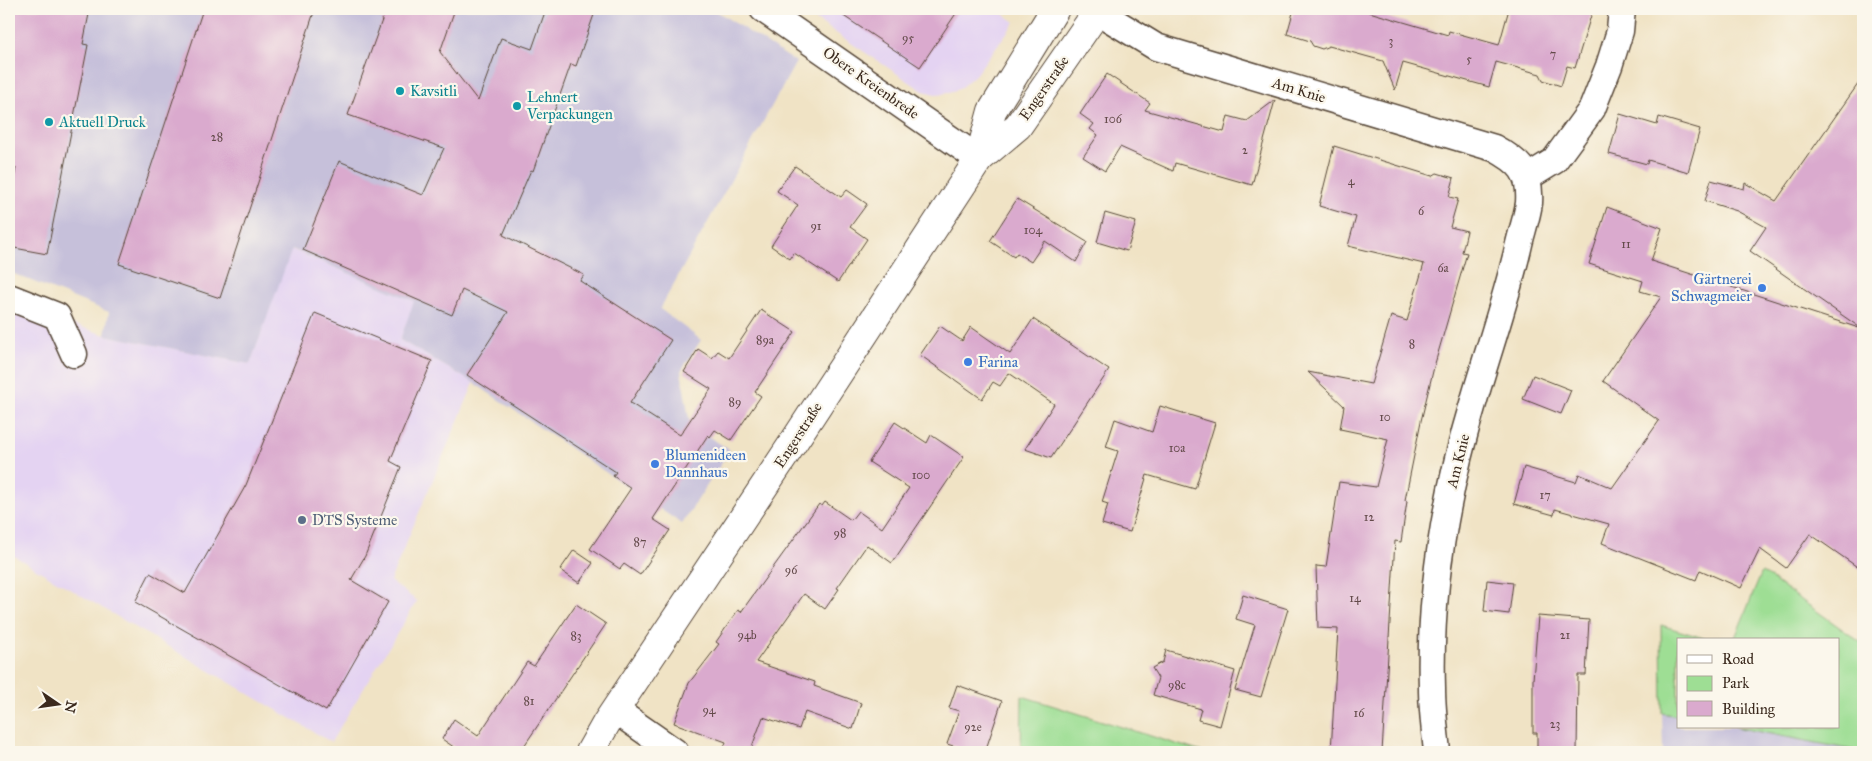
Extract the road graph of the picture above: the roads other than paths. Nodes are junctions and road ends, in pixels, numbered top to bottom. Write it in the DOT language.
graph roads {
  1 [pos="763,9"];
  2 [pos="1055,9"];
  3 [pos="1622,9"];
  4 [pos="1098,10"];
  5 [pos="979,159"];
  6 [pos="1528,176"];
  7 [pos="9,297"];
  8 [pos="74,354"];
  9 [pos="611,716"];
  10 [pos="579,752"];
  11 [pos="590,752"];
  12 [pos="675,752"];
  13 [pos="1436,752"];
  1 -- 5 [label="street, Obere Kreienbrede"];
  2 -- 5 [label="main road, Engerstraße"];
  3 -- 6 [label="street"];
  4 -- 5 [label="main road, Engerstraße"];
  4 -- 6 [label="street, Am Knie"];
  5 -- 9 [label="main road, Engerstraße"];
  6 -- 13 [label="street, Am Knie"];
  7 -- 8 [label="street"];
  9 -- 10 [label="main road, Engerstraße"];
  9 -- 11 [label="main road, Engerstraße"];
  9 -- 12 [label="street"];
}
